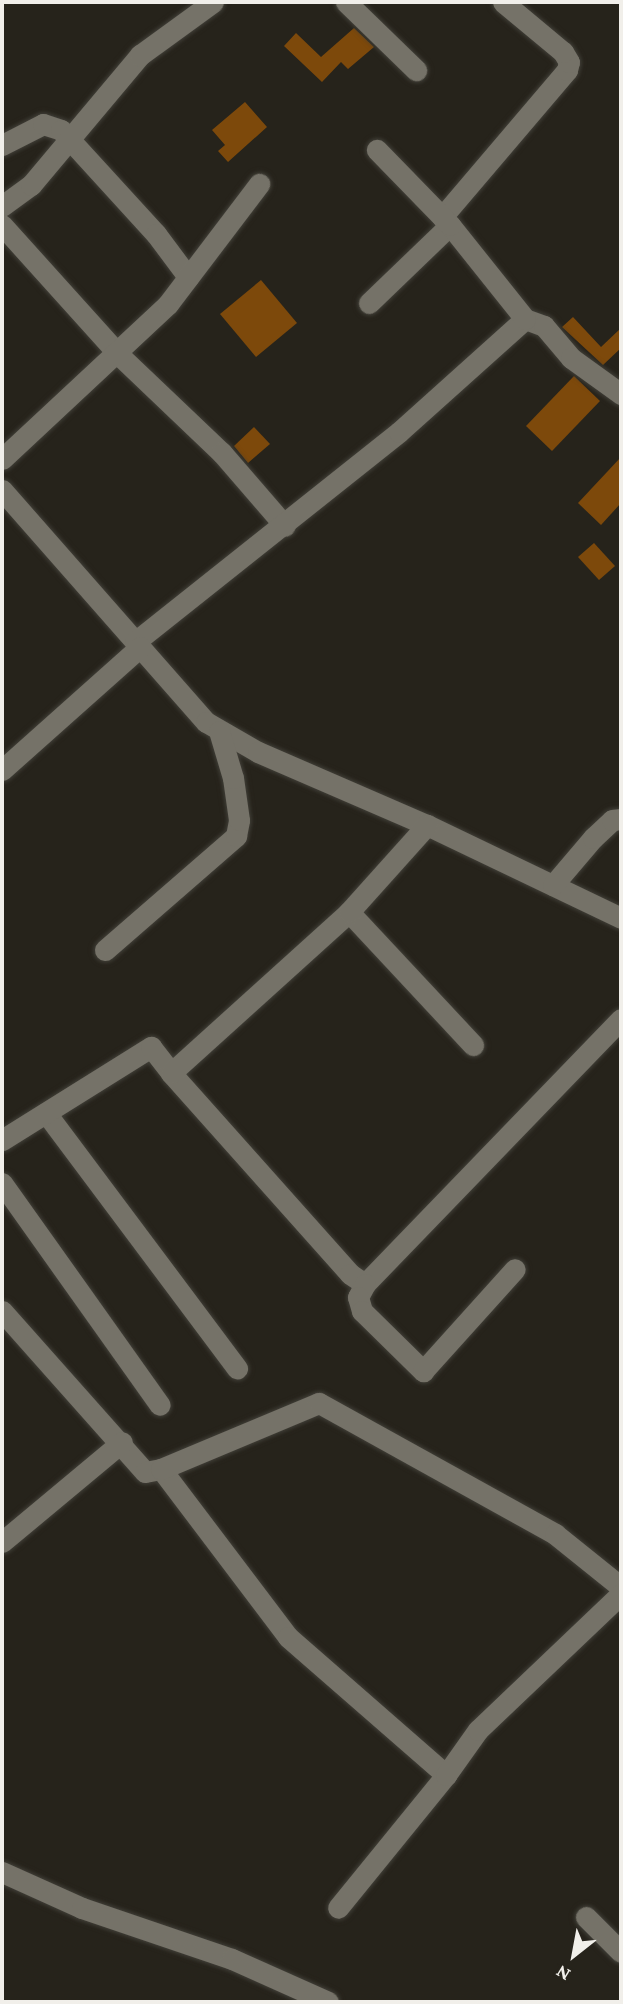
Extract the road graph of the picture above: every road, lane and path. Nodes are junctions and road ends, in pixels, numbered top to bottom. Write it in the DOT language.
graph roads {
  1 [pos="213,2"];
  2 [pos="503,2"];
  3 [pos="353,4"];
  4 [pos="416,70"];
  5 [pos="69,138"];
  6 [pos="2,145"];
  7 [pos="377,150"];
  8 [pos="259,184"];
  9 [pos="2,206"];
  10 [pos="446,221"];
  11 [pos="2,225"];
  12 [pos="188,277"];
  13 [pos="369,303"];
  14 [pos="525,319"];
  15 [pos="118,354"];
  16 [pos="621,394"];
  17 [pos="2,459"];
  18 [pos="6,504"];
  19 [pos="285,526"];
  20 [pos="138,645"];
  21 [pos="219,731"];
  22 [pos="2,770"];
  23 [pos="621,819"];
  24 [pos="427,825"];
  25 [pos="553,885"];
  26 [pos="349,912"];
  27 [pos="621,918"];
  28 [pos="105,950"];
  29 [pos="621,1019"];
  30 [pos="473,1045"];
  31 [pos="171,1073"];
  32 [pos="46,1113"];
  33 [pos="2,1140"];
  34 [pos="2,1183"];
  35 [pos="515,1269"];
  36 [pos="365,1284"];
  37 [pos="2,1311"];
  38 [pos="237,1368"];
  39 [pos="160,1405"];
  40 [pos="122,1443"];
  41 [pos="161,1469"];
  42 [pos="2,1542"];
  43 [pos="621,1587"];
  44 [pos="621,1594"];
  45 [pos="446,1775"];
  46 [pos="2,1872"];
  47 [pos="338,1908"];
  48 [pos="586,1917"];
  49 [pos="621,1952"];
  50 [pos="328,2002"];
  1 -- 5 [label="street"];
  2 -- 10 [label="street"];
  3 -- 4 [label="street"];
  5 -- 6 [label="street"];
  5 -- 9 [label="street"];
  5 -- 12 [label="street"];
  7 -- 10 [label="street"];
  8 -- 12 [label="street"];
  10 -- 13 [label="street"];
  10 -- 14 [label="street"];
  11 -- 15 [label="street"];
  12 -- 15 [label="street"];
  14 -- 16 [label="street"];
  14 -- 19 [label="street"];
  15 -- 17 [label="street"];
  15 -- 19 [label="street"];
  18 -- 20 [label="street"];
  19 -- 20 [label="street"];
  20 -- 21 [label="street"];
  20 -- 22 [label="street"];
  21 -- 24 [label="street"];
  21 -- 28 [label="street"];
  23 -- 25 [label="street"];
  24 -- 25 [label="street"];
  24 -- 26 [label="street"];
  25 -- 27 [label="street"];
  26 -- 30 [label="street"];
  26 -- 31 [label="street"];
  29 -- 36 [label="street"];
  31 -- 32 [label="street"];
  31 -- 36 [label="street"];
  32 -- 33 [label="street"];
  32 -- 38 [label="street"];
  34 -- 39 [label="street"];
  35 -- 36 [label="street"];
  37 -- 40 [label="street"];
  40 -- 41 [label="street"];
  40 -- 42 [label="street"];
  41 -- 43 [label="street"];
  41 -- 45 [label="street"];
  44 -- 45 [label="street"];
  45 -- 47 [label="street"];
  46 -- 50 [label="street"];
  48 -- 49 [label="street"];
}
